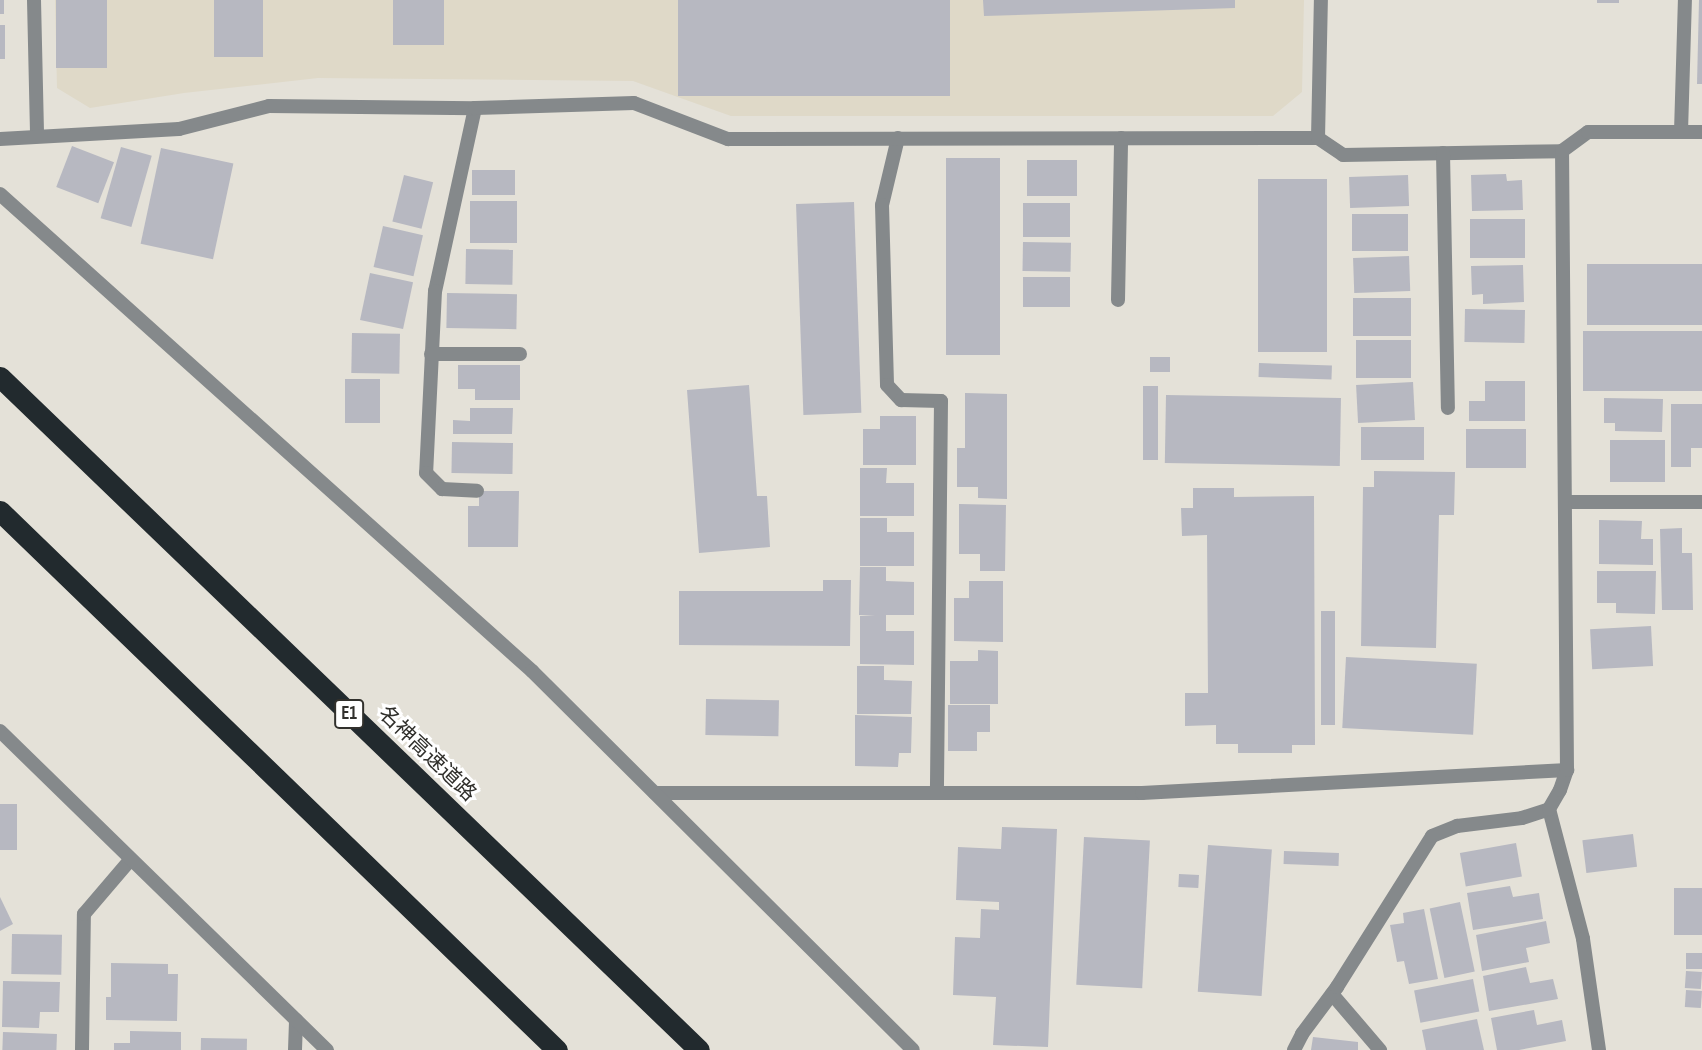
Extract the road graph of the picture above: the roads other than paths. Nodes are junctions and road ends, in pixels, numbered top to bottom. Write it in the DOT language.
graph roads {
  1 [pos="34,0"];
  2 [pos="1321,0"];
  3 [pos="1685,0"];
  4 [pos="475,108"];
  5 [pos="1681,132"];
  6 [pos="1702,132"];
  7 [pos="37,134"];
  8 [pos="898,138"];
  9 [pos="1121,138"];
  10 [pos="1318,138"];
  11 [pos="0,139"];
  12 [pos="1563,151"];
  13 [pos="1443,153"];
  14 [pos="0,194"];
  15 [pos="1118,300"];
  16 [pos="431,354"];
  17 [pos="520,354"];
  18 [pos="0,377"];
  19 [pos="1448,408"];
  20 [pos="477,491"];
  21 [pos="1565,502"];
  22 [pos="1702,502"];
  23 [pos="0,510"];
  24 [pos="0,730"];
  25 [pos="1567,770"];
  26 [pos="655,793"];
  27 [pos="937,793"];
  28 [pos="1549,809"];
  29 [pos="131,859"];
  30 [pos="1332,994"];
  31 [pos="296,1020"];
  32 [pos="82,1050"];
  33 [pos="295,1050"];
  34 [pos="327,1050"];
  35 [pos="557,1050"];
  36 [pos="699,1050"];
  37 [pos="912,1050"];
  38 [pos="1294,1050"];
  39 [pos="1380,1050"];
  40 [pos="1599,1050"];
  1 -- 7 [label="street"];
  2 -- 10 [label="street"];
  3 -- 5 [label="street"];
  4 -- 7 [label="street"];
  4 -- 8 [label="street"];
  4 -- 16 [label="street"];
  5 -- 6 [label="street"];
  5 -- 12 [label="street"];
  7 -- 11 [label="street"];
  8 -- 9 [label="street"];
  8 -- 27 [label="street"];
  9 -- 10 [label="street"];
  9 -- 15 [label="street"];
  10 -- 13 [label="street"];
  12 -- 13 [label="street"];
  12 -- 21 [label="street"];
  13 -- 19 [label="street"];
  14 -- 26 [label="street"];
  16 -- 17 [label="street"];
  16 -- 20 [label="street"];
  18 -- 36 [label="highway, 名神高速道路 / E1"];
  21 -- 22 [label="street"];
  21 -- 25 [label="street"];
  23 -- 35 [label="highway"];
  24 -- 29 [label="street"];
  25 -- 27 [label="street"];
  25 -- 28 [label="street"];
  26 -- 27 [label="street"];
  26 -- 37 [label="street"];
  28 -- 30 [label="street"];
  28 -- 40 [label="street"];
  29 -- 31 [label="street"];
  29 -- 32 [label="street"];
  30 -- 38 [label="street"];
  30 -- 39 [label="street"];
  31 -- 33 [label="street"];
  31 -- 34 [label="street"];
}
